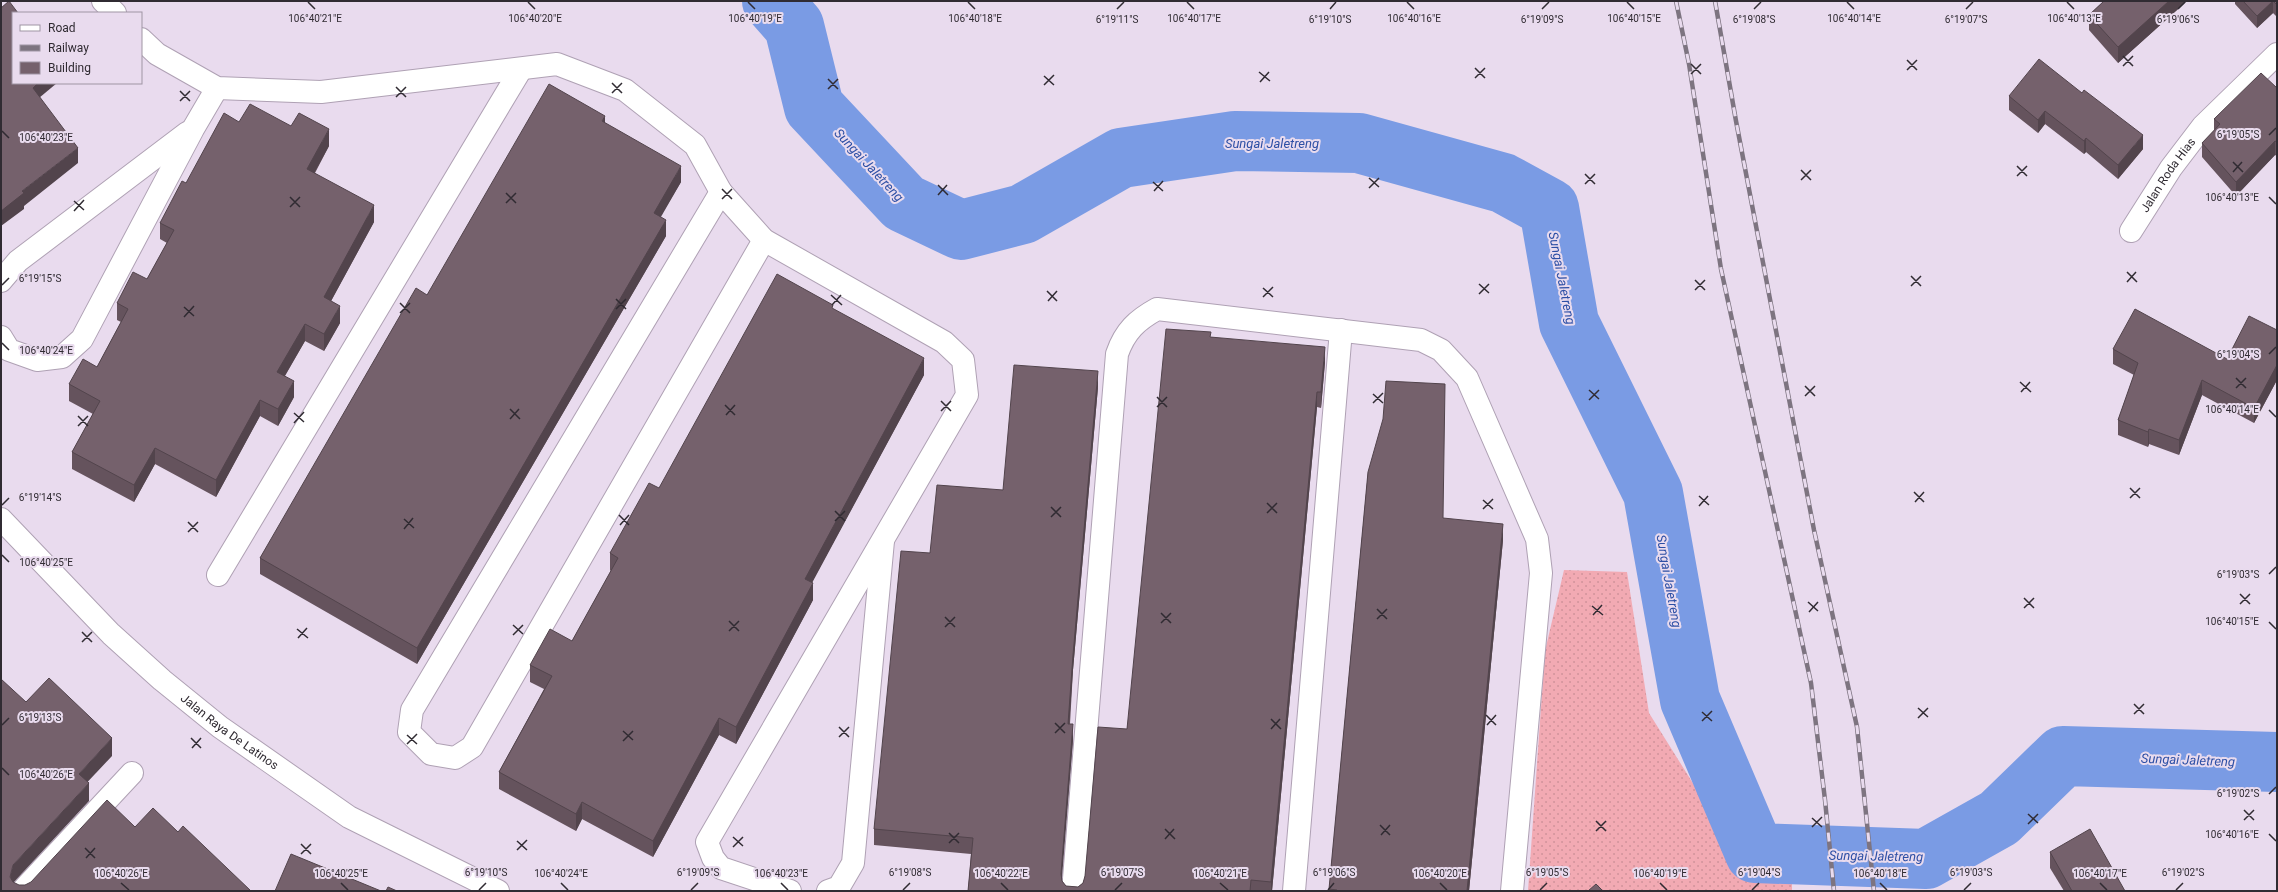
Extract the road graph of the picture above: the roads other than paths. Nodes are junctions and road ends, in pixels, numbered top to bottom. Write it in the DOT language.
graph roads {
  1 [pos="103,1"];
  2 [pos="113,12"];
  3 [pos="142,39"];
  4 [pos="2277,54"];
  5 [pos="521,69"];
  6 [pos="217,88"];
  7 [pos="192,129"];
  8 [pos="721,192"];
  9 [pos="2131,231"];
  10 [pos="764,240"];
  11 [pos="1,281"];
  12 [pos="1341,330"];
  13 [pos="4,348"];
  14 [pos="1,519"];
  15 [pos="884,535"];
  16 [pos="218,575"];
  17 [pos="132,773"];
  18 [pos="22,891"];
  19 [pos="498,891"];
  20 [pos="790,891"];
  21 [pos="828,891"];
  22 [pos="1074,891"];
  23 [pos="1294,891"];
  24 [pos="1512,891"];
  1 -- 2 [label="street"];
  3 -- 6 [label="street"];
  4 -- 9 [label="street, Jalan Roda Hias"];
  5 -- 6 [label="street"];
  5 -- 8 [label="street"];
  5 -- 16 [label="street"];
  6 -- 7 [label="street"];
  7 -- 11 [label="street"];
  7 -- 13 [label="street"];
  8 -- 10 [label="street"];
  8 -- 10 [label="street"];
  10 -- 15 [label="street"];
  12 -- 22 [label="street"];
  12 -- 23 [label="street"];
  12 -- 24 [label="street"];
  14 -- 19 [label="street, Jalan Raya De Latinos"];
  15 -- 20 [label="street"];
  15 -- 21 [label="street"];
  17 -- 18 [label="street"];
}
